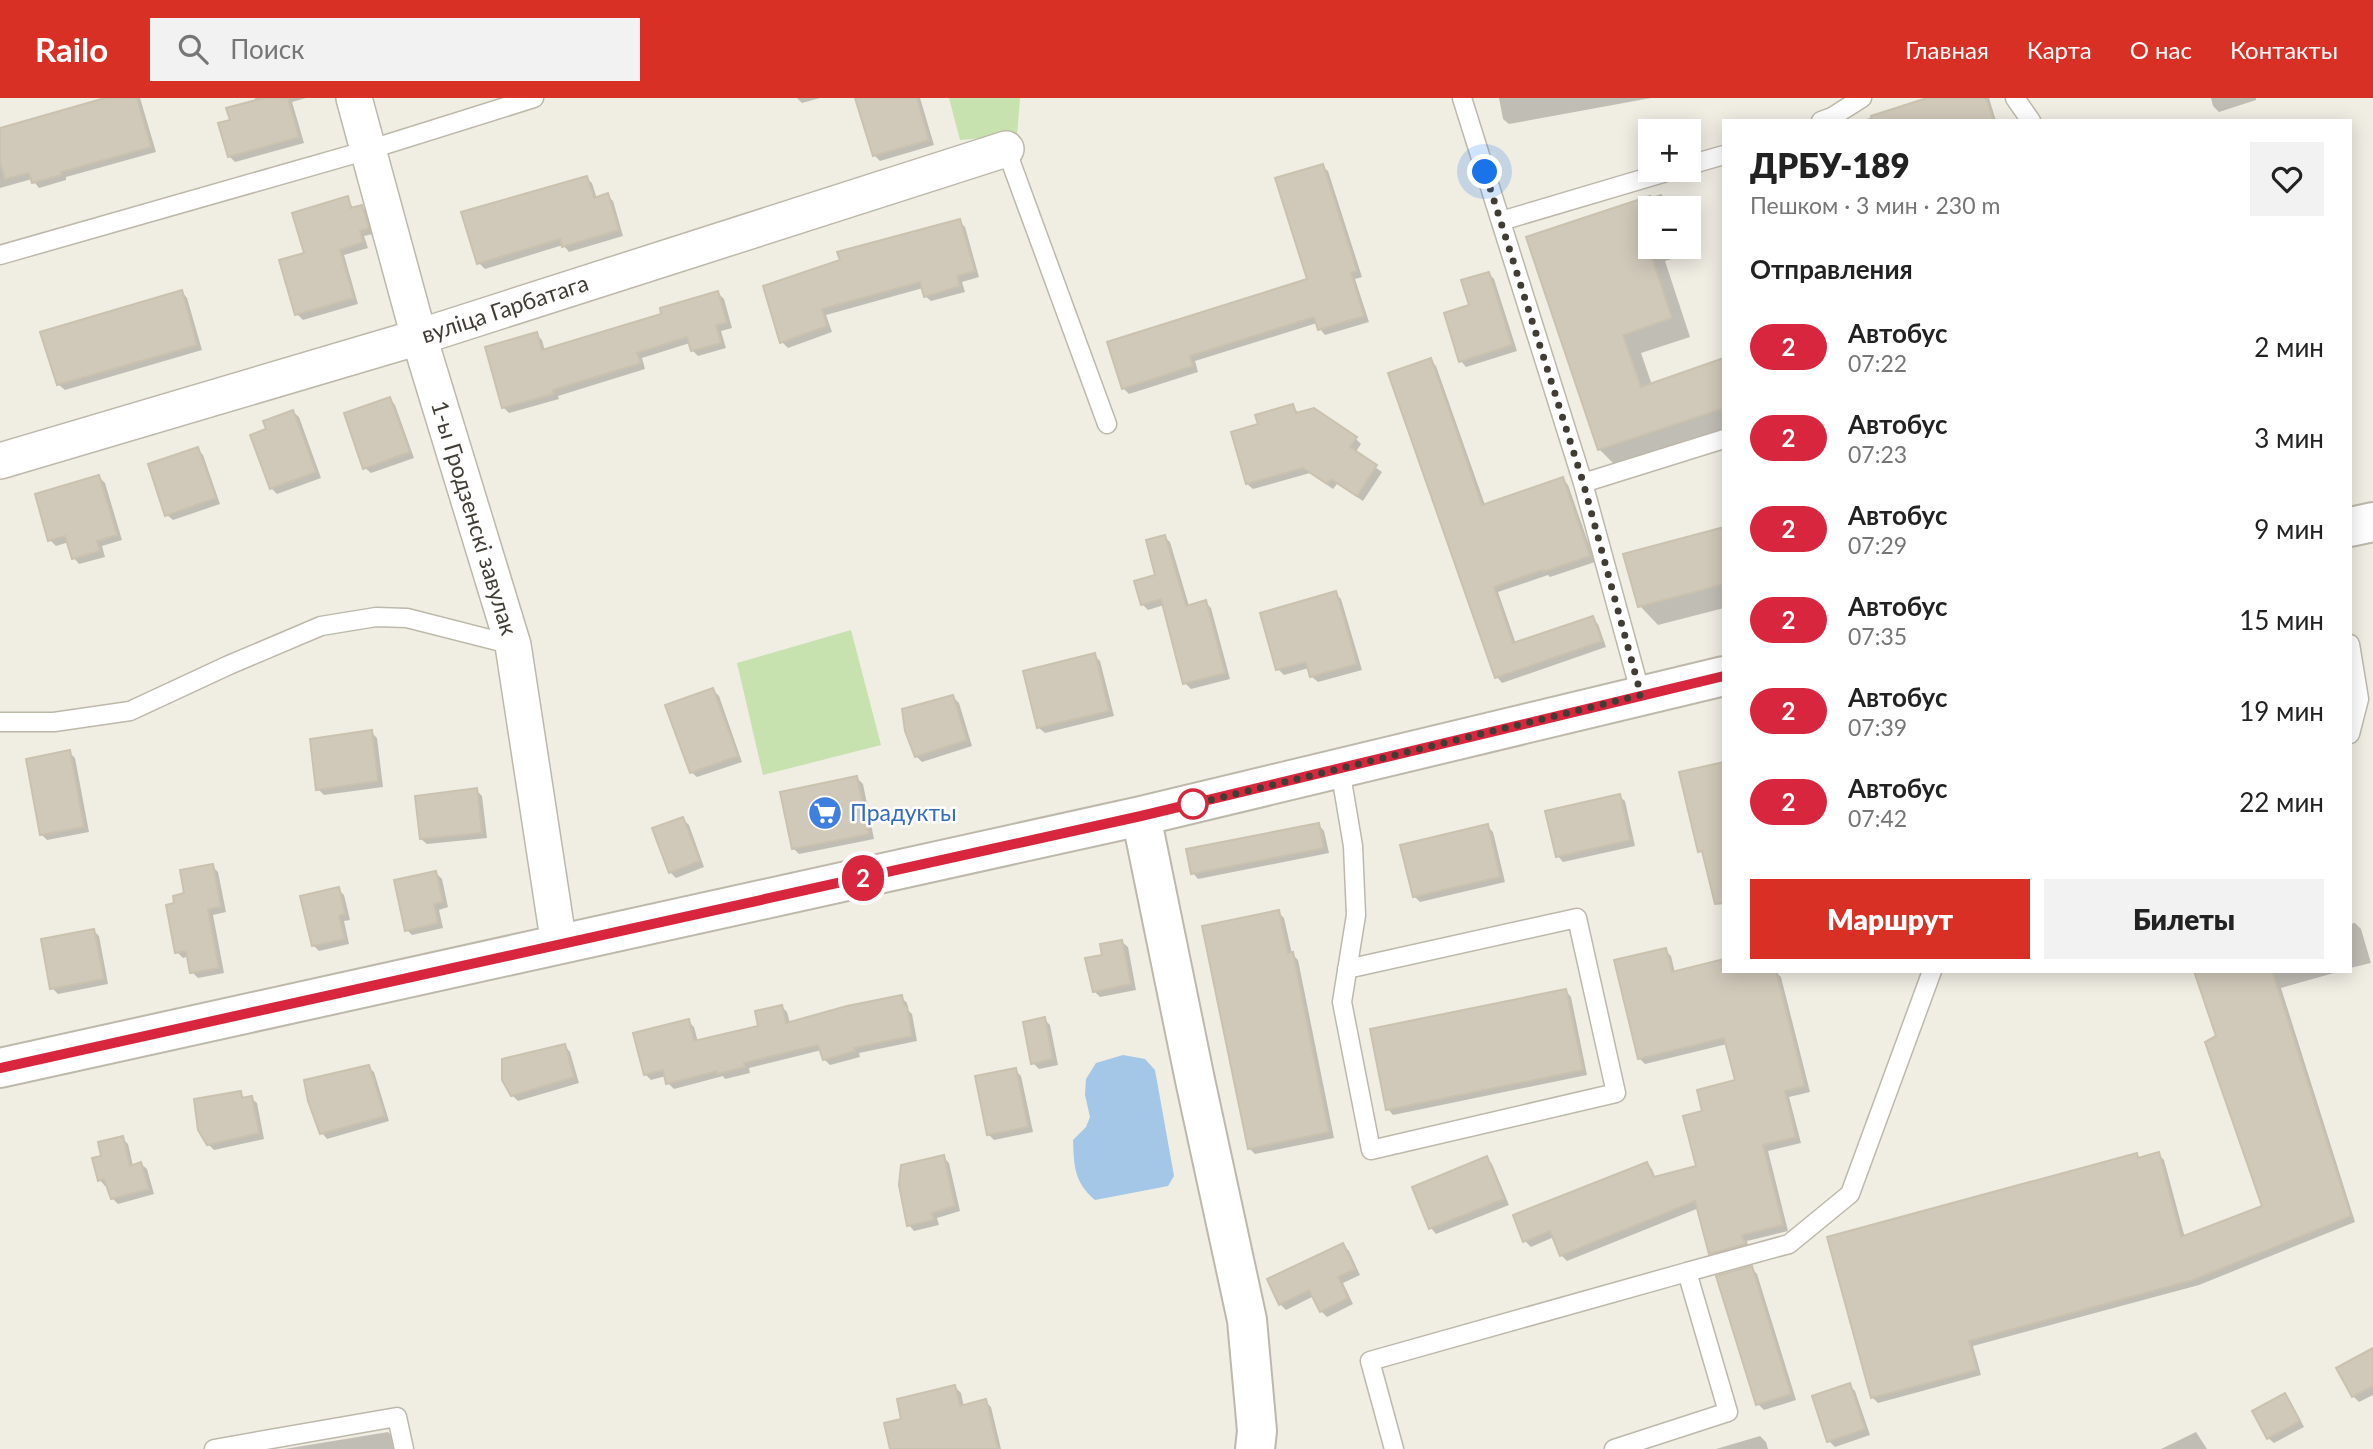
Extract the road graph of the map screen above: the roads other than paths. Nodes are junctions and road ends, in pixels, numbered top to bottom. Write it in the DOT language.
graph roads {
  1 [pos="354,98"];
  2 [pos="534,98"];
  3 [pos="1462,98"];
  4 [pos="1862,98"];
  5 [pos="2015,98"];
  6 [pos="1826,119"];
  7 [pos="2030,119"];
  8 [pos="1006,149"];
  9 [pos="368,150"];
  10 [pos="1722,156"];
  11 [pos="1701,162"];
  12 [pos="1638,180"];
  13 [pos="1501,221"];
  14 [pos="0,254"];
  15 [pos="419,337"];
  16 [pos="1107,424"];
  17 [pos="1722,440"];
  18 [pos="0,461"];
  19 [pos="1583,482"];
  20 [pos="2373,522"];
  21 [pos="2352,527"];
  22 [pos="513,645"];
  23 [pos="2352,656"];
  24 [pos="1722,676"];
  25 [pos="1641,695"];
  26 [pos="0,722"];
  27 [pos="2352,726"];
  28 [pos="1340,769"];
  29 [pos="1141,816"];
  30 [pos="559,945"];
  31 [pos="1348,969"];
  32 [pos="1931,973"];
  33 [pos="0,1068"];
  34 [pos="1687,1272"];
  35 [pos="214,1449"];
  36 [pos="404,1449"];
  37 [pos="1255,1449"];
  38 [pos="1394,1449"];
  39 [pos="1614,1449"];
  1 -- 9 [label="street, 1-ы Гродзенскі завулак"];
  2 -- 9 [label="lane"];
  3 -- 13 [label="lane"];
  4 -- 6 [label="lane"];
  5 -- 7 [label="lane"];
  8 -- 15 [label="street, вуліца Гарбатага"];
  8 -- 16 [label="lane"];
  9 -- 14 [label="lane"];
  9 -- 15 [label="street, 1-ы Гродзенскі завулак"];
  10 -- 11 [label="lane"];
  12 -- 13 [label="lane"];
  13 -- 19 [label="lane"];
  15 -- 18 [label="street, вуліца Гарбатага"];
  15 -- 22 [label="street, 1-ы Гродзенскі завулак"];
  17 -- 19 [label="lane"];
  19 -- 25 [label="lane"];
  20 -- 21 [label="street"];
  22 -- 26 [label="lane"];
  22 -- 30 [label="street, 1-ы Гродзенскі завулак"];
  23 -- 27 [label="lane"];
  24 -- 25 [label="street"];
  25 -- 28 [label="street"];
  28 -- 29 [label="street"];
  28 -- 31 [label="lane"];
  29 -- 30 [label="street"];
  29 -- 37 [label="street"];
  30 -- 33 [label="street"];
  31 -- 31 [label="lane"];
  32 -- 34 [label="lane"];
  34 -- 38 [label="lane"];
  34 -- 39 [label="lane"];
  35 -- 36 [label="lane"];
}
